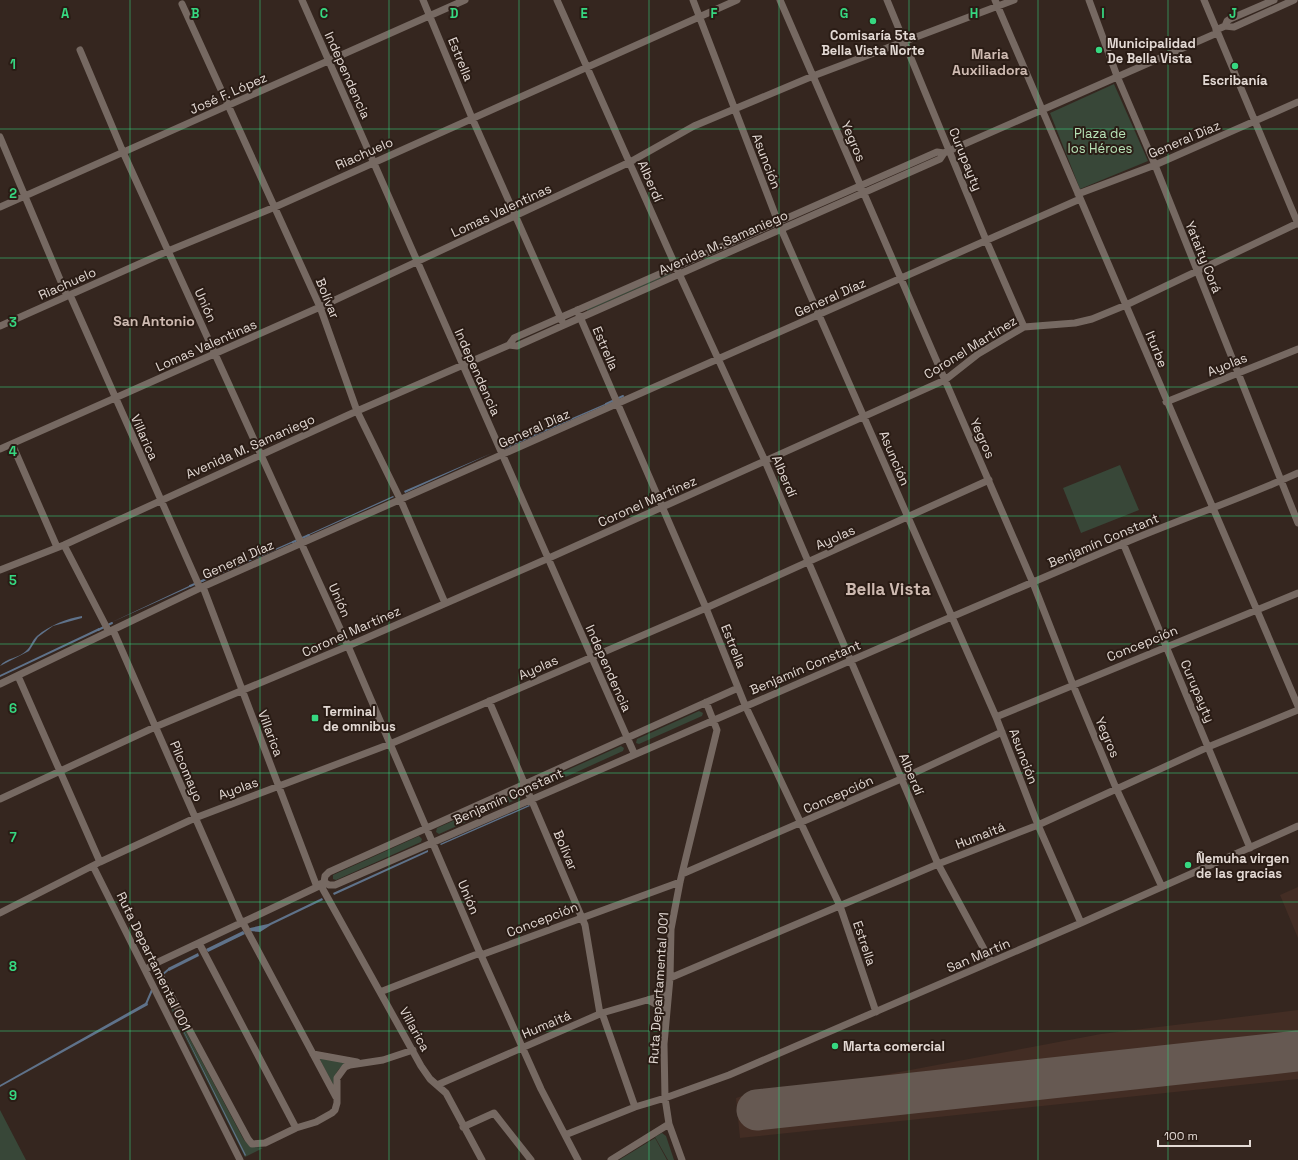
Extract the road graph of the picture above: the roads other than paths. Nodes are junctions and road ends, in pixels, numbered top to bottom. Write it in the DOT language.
graph roads {
  1 [pos="302,0"];
  2 [pos="423,0"];
  3 [pos="465,0"];
  4 [pos="557,0"];
  5 [pos="693,0"];
  6 [pos="737,0"];
  7 [pos="780,0"];
  8 [pos="886,0"];
  9 [pos="1014,0"];
  10 [pos="1089,0"];
  11 [pos="1204,0"];
  12 [pos="1274,0"];
  13 [pos="1294,0"];
  14 [pos="996,3"];
  15 [pos="182,4"];
  16 [pos="430,15"];
  17 [pos="699,17"];
  18 [pos="1225,26"];
  19 [pos="1217,32"];
  20 [pos="905,42"];
  21 [pos="80,50"];
  22 [pos="327,61"];
  23 [pos="587,67"];
  24 [pos="813,76"];
  25 [pos="1117,76"];
  26 [pos="1298,102"];
  27 [pos="228,106"];
  28 [pos="735,109"];
  29 [pos="1042,110"];
  30 [pos="472,118"];
  31 [pos="1254,123"];
  32 [pos="0,137"];
  33 [pos="946,151"];
  34 [pos="124,152"];
  35 [pos="374,162"];
  36 [pos="630,162"];
  37 [pos="1155,165"];
  38 [pos="862,189"];
  39 [pos="26,196"];
  40 [pos="1079,197"];
  41 [pos="0,207"];
  42 [pos="275,207"];
  43 [pos="516,216"];
  44 [pos="778,222"];
  45 [pos="1298,223"];
  46 [pos="781,229"];
  47 [pos="986,240"];
  48 [pos="168,251"];
  49 [pos="417,262"];
  50 [pos="676,267"];
  51 [pos="1196,270"];
  52 [pos="679,274"];
  53 [pos="900,278"];
  54 [pos="69,295"];
  55 [pos="1126,305"];
  56 [pos="320,307"];
  57 [pos="577,310"];
  58 [pos="818,316"];
  59 [pos="561,318"];
  60 [pos="580,318"];
  61 [pos="564,325"];
  62 [pos="0,326"];
  63 [pos="1024,327"];
  64 [pos="509,345"];
  65 [pos="1298,349"];
  66 [pos="215,354"];
  67 [pos="718,359"];
  68 [pos="461,365"];
  69 [pos="1237,372"];
  70 [pos="945,380"];
  71 [pos="115,399"];
  72 [pos="616,401"];
  73 [pos="1166,402"];
  74 [pos="357,411"];
  75 [pos="864,417"];
  76 [pos="12,444"];
  77 [pos="0,449"];
  78 [pos="500,452"];
  79 [pos="262,455"];
  80 [pos="765,462"];
  81 [pos="1298,473"];
  82 [pos="989,480"];
  83 [pos="1281,481"];
  84 [pos="399,497"];
  85 [pos="160,500"];
  86 [pos="663,506"];
  87 [pos="1211,507"];
  88 [pos="908,518"];
  89 [pos="1298,523"];
  90 [pos="300,540"];
  91 [pos="1123,543"];
  92 [pos="60,546"];
  93 [pos="549,558"];
  94 [pos="808,562"];
  95 [pos="0,570"];
  96 [pos="1033,583"];
  97 [pos="200,585"];
  98 [pos="1298,593"];
  99 [pos="445,603"];
  100 [pos="706,608"];
  101 [pos="1256,611"];
  102 [pos="953,618"];
  103 [pos="108,628"];
  104 [pos="348,646"];
  105 [pos="1166,646"];
  106 [pos="590,657"];
  107 [pos="851,661"];
  108 [pos="18,676"];
  109 [pos="0,684"];
  110 [pos="1073,685"];
  111 [pos="738,688"];
  112 [pos="242,691"];
  113 [pos="489,701"];
  114 [pos="706,702"];
  115 [pos="745,705"];
  116 [pos="1298,706"];
  117 [pos="1298,710"];
  118 [pos="996,717"];
  119 [pos="712,718"];
  120 [pos="155,728"];
  121 [pos="1002,732"];
  122 [pos="627,738"];
  123 [pos="390,744"];
  124 [pos="1208,747"];
  125 [pos="634,753"];
  126 [pos="61,771"];
  127 [pos="901,779"];
  128 [pos="526,784"];
  129 [pos="279,786"];
  130 [pos="1116,788"];
  131 [pos="532,798"];
  132 [pos="0,799"];
  133 [pos="194,818"];
  134 [pos="801,823"];
  135 [pos="1038,825"];
  136 [pos="1298,826"];
  137 [pos="427,829"];
  138 [pos="434,846"];
  139 [pos="1250,848"];
  140 [pos="100,862"];
  141 [pos="938,864"];
  142 [pos="93,866"];
  143 [pos="682,874"];
  144 [pos="680,882"];
  145 [pos="321,884"];
  146 [pos="1162,887"];
  147 [pos="840,906"];
  148 [pos="0,913"];
  149 [pos="581,917"];
  150 [pos="241,922"];
  151 [pos="1081,924"];
  152 [pos="199,943"];
  153 [pos="481,954"];
  154 [pos="991,962"];
  155 [pos="154,964"];
  156 [pos="145,970"];
  157 [pos="670,978"];
  158 [pos="380,992"];
  159 [pos="668,994"];
  160 [pos="648,1000"];
  161 [pos="876,1012"];
  162 [pos="601,1014"];
  163 [pos="666,1018"];
  164 [pos="523,1047"];
  165 [pos="413,1050"];
  166 [pos="313,1054"];
  167 [pos="361,1063"];
  168 [pos="437,1085"];
  169 [pos="665,1098"];
  170 [pos="337,1099"];
  171 [pos="635,1107"];
  172 [pos="669,1124"];
  173 [pos="463,1127"];
  174 [pos="296,1128"];
  175 [pos="566,1135"];
  176 [pos="240,1160"];
  177 [pos="482,1160"];
  178 [pos="531,1160"];
  179 [pos="578,1160"];
  180 [pos="611,1160"];
  181 [pos="682,1160"];
  1 -- 22 [label="street, Independencia"];
  2 -- 16 [label="street, Estrella"];
  3 -- 16 [label="street, José F. López"];
  4 -- 23 [label="street, Alberdí"];
  5 -- 17 [label="street, Asunción"];
  6 -- 17 [label="street, Riachuelo"];
  7 -- 24 [label="street, Yegros"];
  8 -- 20 [label="street, Curupayty"];
  9 -- 14 [label="street, Lomas Valentinas"];
  10 -- 25 [label="street, Yataity Corá"];
  11 -- 19 [label="street"];
  12 -- 18 [label="street, Avenida M. Samaniego"];
  13 -- 18 [label="street, Avenida M. Samaniego"];
  14 -- 20 [label="street, Lomas Valentinas"];
  14 -- 29 [label="street, Iturbe"];
  15 -- 27 [label="street, Bolívar"];
  16 -- 22 [label="street, José F. López"];
  16 -- 30 [label="street, Estrella"];
  17 -- 23 [label="street, Riachuelo"];
  17 -- 28 [label="street, Asunción"];
  18 -- 19 [label="street, Avenida M. Samaniego"];
  19 -- 25 [label="street, Avenida M. Samaniego"];
  19 -- 31 [label="street"];
  20 -- 24 [label="street, Lomas Valentinas"];
  20 -- 33 [label="street, Curupayty"];
  21 -- 34 [label="street, Unión"];
  22 -- 27 [label="street, José F. López"];
  22 -- 35 [label="street, Independencia"];
  23 -- 30 [label="street, Riachuelo"];
  23 -- 36 [label="street, Alberdí"];
  24 -- 28 [label="street, Lomas Valentinas"];
  24 -- 38 [label="street, Yegros"];
  25 -- 29 [label="street, Avenida M. Samaniego"];
  25 -- 37 [label="street, Yataity Corá"];
  26 -- 31 [label="street, General Díaz"];
  27 -- 34 [label="street, José F. López"];
  27 -- 42 [label="street, Bolívar"];
  28 -- 36 [label="street, Lomas Valentinas"];
  28 -- 44 [label="street, Asunción"];
  29 -- 33 [label="street, Avenida M. Samaniego"];
  29 -- 40 [label="street, Iturbe"];
  30 -- 35 [label="street, Riachuelo"];
  30 -- 43 [label="street, Estrella"];
  31 -- 37 [label="street, General Díaz"];
  31 -- 45 [label="street"];
  32 -- 39 [label="street, Villarica"];
  33 -- 38 [label="street, Avenida M. Samaniego"];
  33 -- 47 [label="street, Curupayty"];
  34 -- 39 [label="street, José F. López"];
  34 -- 48 [label="street, Unión"];
  35 -- 42 [label="street, Riachuelo"];
  35 -- 49 [label="street, Independencia"];
  36 -- 43 [label="street, Lomas Valentinas"];
  36 -- 50 [label="street, Alberdí"];
  37 -- 40 [label="street, General Díaz"];
  37 -- 51 [label="street, Yataity Corá"];
  38 -- 44 [label="street, Avenida M. Samaniego"];
  38 -- 46 [label="street, Avenida M. Samaniego"];
  38 -- 53 [label="street, Yegros"];
  39 -- 41 [label="street, José F. López"];
  39 -- 54 [label="street, Villarica"];
  40 -- 47 [label="street, General Díaz"];
  40 -- 55 [label="street, Iturbe"];
  42 -- 48 [label="street, Riachuelo"];
  42 -- 56 [label="street, Bolívar"];
  43 -- 49 [label="street, Lomas Valentinas"];
  43 -- 59 [label="street, Estrella"];
  44 -- 46 [label="street, Asunción"];
  44 -- 50 [label="street, Avenida M. Samaniego"];
  45 -- 51 [label="street, Coronel Martínez"];
  46 -- 52 [label="street, Avenida M. Samaniego"];
  46 -- 58 [label="street, Asunción"];
  47 -- 53 [label="street, General Díaz"];
  47 -- 63 [label="street, Curupayty"];
  48 -- 54 [label="street, Riachuelo"];
  48 -- 66 [label="street, Unión"];
  49 -- 56 [label="street, Lomas Valentinas"];
  49 -- 68 [label="street, Independencia"];
  50 -- 52 [label="street, Alberdí"];
  50 -- 57 [label="street, Avenida M. Samaniego"];
  51 -- 55 [label="street, Coronel Martínez"];
  51 -- 69 [label="street, Yataity Corá"];
  52 -- 60 [label="street, Avenida M. Samaniego"];
  52 -- 67 [label="street, Alberdí"];
  53 -- 58 [label="street, General Díaz"];
  53 -- 70 [label="street, Yegros"];
  54 -- 62 [label="street, Riachuelo"];
  54 -- 71 [label="street, Villarica"];
  55 -- 63 [label="street, Coronel Martínez"];
  55 -- 73 [label="street, Iturbe"];
  56 -- 66 [label="street, Lomas Valentinas"];
  56 -- 74 [label="street, Bolívar"];
  57 -- 59 [label="street, Avenida M. Samaniego"];
  57 -- 60 [label="street, Estrella"];
  58 -- 67 [label="street, General Díaz"];
  58 -- 75 [label="street, Asunción"];
  59 -- 61 [label="street, Estrella"];
  59 -- 64 [label="street, Avenida M. Samaniego"];
  60 -- 61 [label="street, Avenida M. Samaniego"];
  60 -- 72 [label="street, Estrella"];
  61 -- 64 [label="street, Avenida M. Samaniego"];
  63 -- 70 [label="street, Coronel Martínez"];
  64 -- 68 [label="street, Avenida M. Samaniego"];
  65 -- 69 [label="street, Ayolas"];
  66 -- 71 [label="street, Lomas Valentinas"];
  66 -- 79 [label="street, Unión"];
  67 -- 72 [label="street, General Díaz"];
  67 -- 80 [label="street, Alberdí"];
  68 -- 74 [label="street, Avenida M. Samaniego"];
  68 -- 78 [label="street, Independencia"];
  69 -- 73 [label="street, Ayolas"];
  69 -- 83 [label="street, Yataity Corá"];
  70 -- 75 [label="street, Coronel Martínez"];
  70 -- 82 [label="street, Yegros"];
  71 -- 76 [label="street, Lomas Valentinas"];
  71 -- 85 [label="street, Villarica"];
  72 -- 78 [label="street, General Díaz"];
  72 -- 86 [label="street, Estrella"];
  73 -- 87 [label="street, Iturbe"];
  74 -- 79 [label="street, Avenida M. Samaniego"];
  74 -- 84 [label="street, Bolívar"];
  75 -- 80 [label="street, Coronel Martínez"];
  75 -- 88 [label="street, Asunción"];
  76 -- 77 [label="street, Lomas Valentinas"];
  76 -- 92 [label="street, Pilcomayo"];
  78 -- 84 [label="street, General Díaz"];
  78 -- 93 [label="street, Independencia"];
  79 -- 85 [label="street, Avenida M. Samaniego"];
  79 -- 90 [label="street, Unión"];
  80 -- 86 [label="street, Coronel Martínez"];
  80 -- 94 [label="street, Alberdí"];
  81 -- 83 [label="street, Benjamín Constant"];
  82 -- 88 [label="street, Ayolas"];
  82 -- 96 [label="street, Yegros"];
  83 -- 87 [label="street, Benjamín Constant"];
  83 -- 89 [label="street, Yataity Corá"];
  84 -- 90 [label="street, General Díaz"];
  84 -- 99 [label="street, Bolívar"];
  85 -- 92 [label="street, Avenida M. Samaniego"];
  85 -- 97 [label="street, Villarica"];
  86 -- 93 [label="street, Coronel Martínez"];
  86 -- 100 [label="street, Estrella"];
  87 -- 91 [label="street, Benjamín Constant"];
  87 -- 101 [label="street, Iturbe"];
  88 -- 94 [label="street, Ayolas"];
  88 -- 102 [label="street, Asunción"];
  90 -- 97 [label="street, General Díaz"];
  90 -- 104 [label="street, Unión"];
  91 -- 96 [label="street, Benjamín Constant"];
  91 -- 105 [label="street, Curupayty"];
  92 -- 95 [label="street, Avenida M. Samaniego"];
  92 -- 103 [label="street, Pilcomayo"];
  93 -- 99 [label="street, Coronel Martínez"];
  93 -- 106 [label="street, Independencia"];
  94 -- 100 [label="street, Ayolas"];
  94 -- 107 [label="street, Alberdí"];
  96 -- 102 [label="street, Benjamín Constant"];
  96 -- 110 [label="street, Yegros"];
  97 -- 103 [label="street, General Díaz"];
  97 -- 112 [label="street, Villarica"];
  98 -- 101 [label="street, Concepción"];
  99 -- 104 [label="street, Coronel Martínez"];
  100 -- 106 [label="street, Ayolas"];
  100 -- 111 [label="street, Estrella"];
  101 -- 105 [label="street, Concepción"];
  101 -- 116 [label="street, Iturbe"];
  102 -- 107 [label="street, Benjamín Constant"];
  102 -- 118 [label="street, Asunción"];
  103 -- 108 [label="street, General Díaz"];
  103 -- 120 [label="street, Pilcomayo"];
  104 -- 112 [label="street, Coronel Martínez"];
  104 -- 123 [label="street, Unión"];
  105 -- 110 [label="street, Concepción"];
  105 -- 124 [label="street, Curupayty"];
  106 -- 113 [label="street, Ayolas"];
  106 -- 122 [label="street, Independencia"];
  107 -- 115 [label="street, Benjamín Constant"];
  107 -- 127 [label="street, Alberdí"];
  108 -- 109 [label="street, General Díaz"];
  108 -- 126 [label="street"];
  110 -- 118 [label="street, Concepción"];
  110 -- 130 [label="street, Yegros"];
  111 -- 114 [label="street, Benjamín Constant"];
  111 -- 115 [label="street, Estrella"];
  112 -- 120 [label="street, Coronel Martínez"];
  112 -- 129 [label="street, Villarica"];
  113 -- 123 [label="street, Ayolas"];
  113 -- 128 [label="street, Bolívar"];
  114 -- 119 [label="street, Ruta Departamental 001"];
  114 -- 122 [label="street, Benjamín Constant"];
  115 -- 119 [label="street, Benjamín Constant"];
  115 -- 134 [label="street, Estrella"];
  117 -- 124 [label="street, Humaitá"];
  118 -- 121 [label="street, Asunción"];
  119 -- 125 [label="street, Benjamín Constant"];
  119 -- 143 [label="street, Ruta Departamental 001"];
  120 -- 126 [label="street, Coronel Martínez"];
  120 -- 133 [label="street, Pilcomayo"];
  121 -- 127 [label="street, Concepción"];
  121 -- 135 [label="street, Asunción"];
  122 -- 125 [label="street, Independencia"];
  122 -- 128 [label="street, Benjamín Constant"];
  123 -- 129 [label="street, Ayolas"];
  123 -- 137 [label="street, Unión"];
  124 -- 130 [label="street, Humaitá"];
  124 -- 139 [label="street, Curupayty"];
  125 -- 131 [label="street, Benjamín Constant"];
  126 -- 132 [label="street, Coronel Martínez"];
  126 -- 140 [label="street"];
  127 -- 134 [label="street, Concepción"];
  127 -- 141 [label="street, Alberdí"];
  128 -- 131 [label="street, Bolívar"];
  128 -- 137 [label="street, Benjamín Constant"];
  129 -- 133 [label="street, Ayolas"];
  129 -- 145 [label="street, Villarica"];
  130 -- 135 [label="street, Humaitá"];
  130 -- 146 [label="street, Yegros"];
  131 -- 138 [label="street, Benjamín Constant"];
  131 -- 149 [label="street, Bolívar"];
  133 -- 140 [label="street, Ayolas"];
  133 -- 150 [label="street, Pilcomayo"];
  134 -- 143 [label="street, Concepción"];
  134 -- 147 [label="street, Estrella"];
  135 -- 141 [label="street, Humaitá"];
  135 -- 151 [label="street, Asunción"];
  136 -- 139 [label="street, San Martín"];
  137 -- 138 [label="street, Unión"];
  137 -- 145 [label="street, Benjamín Constant"];
  138 -- 145 [label="street, Benjamín Constant"];
  138 -- 153 [label="street, Unión"];
  139 -- 146 [label="street, San Martín"];
  140 -- 142 [label="street, Ayolas"];
  141 -- 147 [label="street, Humaitá"];
  141 -- 154 [label="street, Alberdí"];
  142 -- 148 [label="street"];
  142 -- 156 [label="street, Ruta Departamental 001"];
  143 -- 144 [label="street, Ruta Departamental 001"];
  144 -- 149 [label="street, Concepción"];
  144 -- 157 [label="street, Ruta Departamental 001"];
  145 -- 150 [label="street, Benjamín Constant"];
  145 -- 158 [label="street, Villarica"];
  146 -- 151 [label="street, San Martín"];
  147 -- 157 [label="street, Humaitá"];
  147 -- 161 [label="street, Estrella"];
  149 -- 153 [label="street, Concepción"];
  149 -- 162 [label="street, Bolívar"];
  150 -- 152 [label="street, Benjamín Constant"];
  150 -- 166 [label="street, Pilcomayo"];
  151 -- 154 [label="street, San Martín"];
  152 -- 155 [label="street, Benjamín Constant"];
  152 -- 174 [label="street"];
  153 -- 158 [label="street, Concepción"];
  153 -- 164 [label="street, Unión"];
  154 -- 161 [label="street, San Martín"];
  155 -- 156 [label="street, Benjamín Constant"];
  155 -- 174 [label="street"];
  156 -- 176 [label="street, Ruta Departamental 001"];
  157 -- 159 [label="street, Ruta Departamental 001"];
  158 -- 165 [label="street, Villarica"];
  159 -- 160 [label="street, Humaitá"];
  159 -- 163 [label="street, Ruta Departamental 001"];
  160 -- 162 [label="street, Humaitá"];
  160 -- 163 [label="street"];
  161 -- 169 [label="street, San Martín"];
  162 -- 164 [label="street, Humaitá"];
  162 -- 171 [label="street, Bolívar"];
  163 -- 169 [label="street, Ruta Departamental 001"];
  164 -- 168 [label="street, Humaitá"];
  164 -- 175 [label="street, Unión"];
  165 -- 167 [label="street"];
  165 -- 168 [label="street, Villarica"];
  166 -- 167 [label="street"];
  166 -- 170 [label="street, Pilcomayo"];
  167 -- 170 [label="street"];
  168 -- 173 [label="street, Villarica"];
  169 -- 171 [label="street, San Martín"];
  169 -- 172 [label="street, Ruta Departamental 001"];
  170 -- 174 [label="street"];
  171 -- 175 [label="street, San Martín"];
  172 -- 180 [label="street"];
  172 -- 181 [label="street, Ruta Departamental 001"];
  173 -- 177 [label="street, Villarica"];
  173 -- 178 [label="street"];
  175 -- 179 [label="street, Unión"];
}
